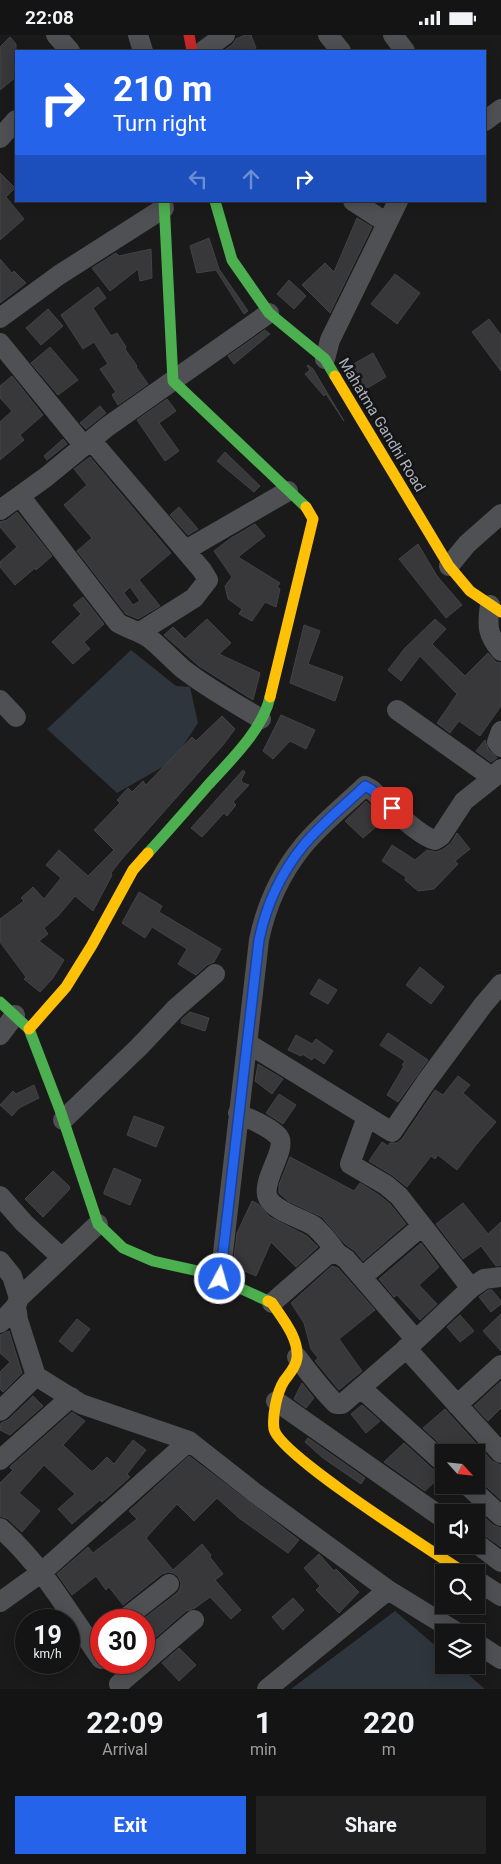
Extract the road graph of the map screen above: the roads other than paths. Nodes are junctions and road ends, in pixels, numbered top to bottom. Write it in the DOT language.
graph roads {
  1 [pos="56,35"];
  2 [pos="138,35"];
  3 [pos="189,35"];
  4 [pos="225,35"];
  5 [pos="328,35"];
  6 [pos="393,35"];
  7 [pos="69,50"];
  8 [pos="143,50"];
  9 [pos="192,50"];
  10 [pos="204,50"];
  11 [pos="340,50"];
  12 [pos="404,50"];
  13 [pos="501,109"];
  14 [pos="486,120"];
  15 [pos="15,122"];
  16 [pos="0,138"];
  17 [pos="215,202"];
  18 [pos="354,202"];
  19 [pos="397,202"];
  20 [pos="164,205"];
  21 [pos="386,223"];
  22 [pos="269,313"];
  23 [pos="0,318"];
  24 [pos="0,343"];
  25 [pos="325,359"];
  26 [pos="179,377"];
  27 [pos="88,443"];
  28 [pos="288,491"];
  29 [pos="20,495"];
  30 [pos="0,510"];
  31 [pos="501,514"];
  32 [pos="186,551"];
  33 [pos="449,566"];
  34 [pos="496,608"];
  35 [pos="140,632"];
  36 [pos="501,651"];
  37 [pos="0,700"];
  38 [pos="397,710"];
  39 [pos="16,717"];
  40 [pos="261,719"];
  41 [pos="501,731"];
  42 [pos="501,747"];
  43 [pos="497,774"];
  44 [pos="215,974"];
  45 [pos="501,984"];
  46 [pos="0,1002"];
  47 [pos="22,1022"];
  48 [pos="0,1035"];
  49 [pos="247,1043"];
  50 [pos="238,1113"];
  51 [pos="367,1117"];
  52 [pos="63,1120"];
  53 [pos="0,1196"];
  54 [pos="98,1224"];
  55 [pos="422,1226"];
  56 [pos="336,1253"];
  57 [pos="58,1260"];
  58 [pos="0,1261"];
  59 [pos="214,1276"];
  60 [pos="362,1277"];
  61 [pos="501,1277"];
  62 [pos="471,1288"];
  63 [pos="21,1298"];
  64 [pos="272,1303"];
  65 [pos="0,1323"];
  66 [pos="411,1344"];
  67 [pos="297,1357"];
  68 [pos="501,1365"];
  69 [pos="36,1375"];
  70 [pos="361,1388"];
  71 [pos="71,1397"];
  72 [pos="276,1401"];
  73 [pos="457,1405"];
  74 [pos="0,1411"];
  75 [pos="190,1441"];
  76 [pos="501,1453"];
  77 [pos="435,1455"];
  78 [pos="0,1460"];
  79 [pos="477,1494"];
  80 [pos="435,1513"];
  81 [pos="501,1515"];
  82 [pos="0,1528"];
  83 [pos="485,1550"];
  84 [pos="501,1562"];
  85 [pos="452,1564"];
  86 [pos="42,1572"];
  87 [pos="169,1584"];
  88 [pos="485,1584"];
  89 [pos="388,1590"];
  90 [pos="499,1591"];
  91 [pos="0,1602"];
  92 [pos="137,1609"];
  93 [pos="194,1620"];
  94 [pos="443,1624"];
  95 [pos="90,1636"];
  96 [pos="485,1649"];
  97 [pos="501,1659"];
  98 [pos="112,1674"];
  99 [pos="121,1687"];
  100 [pos="266,1689"];
  1 -- 7 [label="street"];
  2 -- 8 [label="street"];
  3 -- 9 [label="street"];
  4 -- 10 [label="street"];
  5 -- 11 [label="street"];
  6 -- 12 [label="street"];
  13 -- 14 [label="street"];
  15 -- 16 [label="street"];
  17 -- 22 [label="street, Mahatma Gandhi Road"];
  18 -- 21 [label="street"];
  19 -- 21 [label="street"];
  20 -- 23 [label="street"];
  20 -- 26 [label="street"];
  21 -- 25 [label="street"];
  22 -- 25 [label="street, Mahatma Gandhi Road"];
  22 -- 26 [label="street"];
  24 -- 27 [label="street"];
  25 -- 33 [label="street, Mahatma Gandhi Road"];
  26 -- 27 [label="street"];
  26 -- 28 [label="street"];
  27 -- 29 [label="street"];
  27 -- 32 [label="street"];
  28 -- 32 [label="street"];
  28 -- 40 [label="street"];
  29 -- 30 [label="street"];
  29 -- 35 [label="street"];
  31 -- 33 [label="street"];
  32 -- 35 [label="street"];
  33 -- 34 [label="street, Mahatma Gandhi Road"];
  34 -- 36 [label="street"];
  35 -- 40 [label="street"];
  37 -- 39 [label="street"];
  38 -- 43 [label="street"];
  40 -- 47 [label="street"];
  41 -- 42 [label="street"];
  43 -- 49 [label="street"];
  44 -- 52 [label="street"];
  45 -- 51 [label="street"];
  46 -- 47 [label="street"];
  47 -- 48 [label="street"];
  47 -- 52 [label="street"];
  49 -- 50 [label="street"];
  49 -- 51 [label="street"];
  50 -- 56 [label="street"];
  50 -- 59 [label="street"];
  51 -- 55 [label="street"];
  52 -- 54 [label="street"];
  53 -- 57 [label="street"];
  54 -- 57 [label="street"];
  54 -- 59 [label="street"];
  55 -- 60 [label="street"];
  55 -- 62 [label="street"];
  56 -- 60 [label="street"];
  56 -- 64 [label="street"];
  57 -- 63 [label="street"];
  58 -- 63 [label="street"];
  59 -- 64 [label="street"];
  60 -- 66 [label="street"];
  61 -- 62 [label="street"];
  62 -- 66 [label="street"];
  63 -- 65 [label="street"];
  63 -- 69 [label="street"];
  64 -- 67 [label="street"];
  66 -- 70 [label="street"];
  66 -- 73 [label="street"];
  67 -- 70 [label="street"];
  67 -- 72 [label="street"];
  68 -- 73 [label="street"];
  69 -- 71 [label="street"];
  69 -- 74 [label="street"];
  70 -- 77 [label="street"];
  71 -- 75 [label="street"];
  71 -- 78 [label="street"];
  72 -- 80 [label="street"];
  72 -- 85 [label="street"];
  73 -- 76 [label="street"];
  75 -- 86 [label="street"];
  75 -- 89 [label="street"];
  79 -- 81 [label="street"];
  82 -- 86 [label="street"];
  83 -- 84 [label="street"];
  86 -- 91 [label="street"];
  86 -- 95 [label="street"];
  87 -- 92 [label="street"];
  88 -- 90 [label="street"];
  89 -- 94 [label="street"];
  89 -- 100 [label="street"];
  93 -- 99 [label="street"];
  96 -- 97 [label="street"];
  98 -- 99 [label="street"];
}
